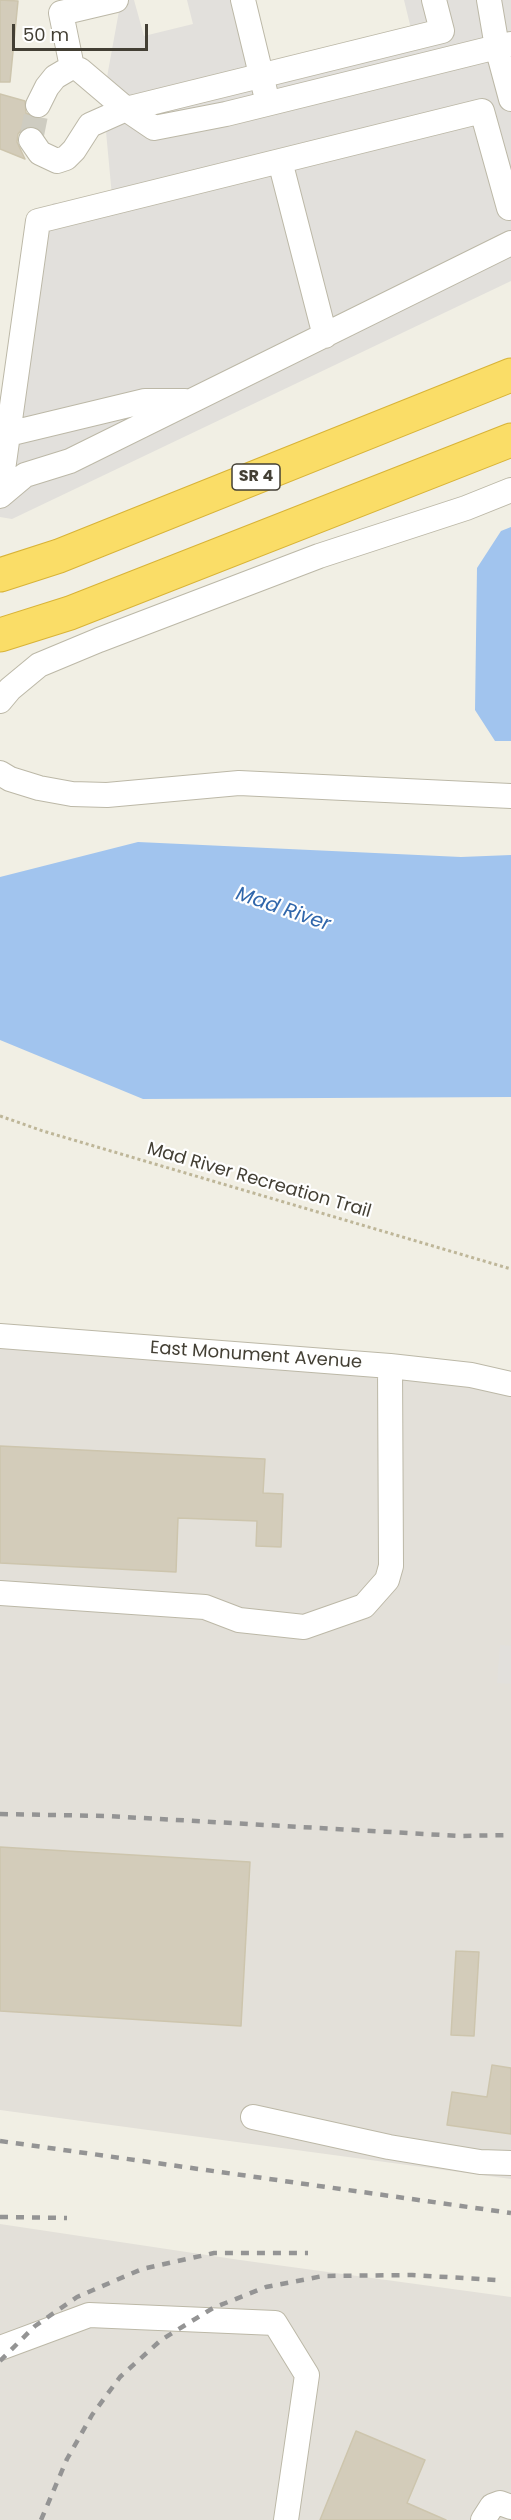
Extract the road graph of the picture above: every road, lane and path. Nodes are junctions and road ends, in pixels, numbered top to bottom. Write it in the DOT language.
graph roads {
  1 [pos="116,0"];
  2 [pos="243,0"];
  3 [pos="434,0"];
  4 [pos="489,0"];
  5 [pos="504,45"];
  6 [pos="72,67"];
  7 [pos="261,76"];
  8 [pos="511,99"];
  9 [pos="268,103"];
  10 [pos="38,105"];
  11 [pos="126,109"];
  12 [pos="31,140"];
  13 [pos="280,161"];
  14 [pos="509,208"];
  15 [pos="511,243"];
  16 [pos="325,336"];
  17 [pos="511,375"];
  18 [pos="192,401"];
  19 [pos="8,434"];
  20 [pos="511,440"];
  21 [pos="511,490"];
  22 [pos="0,494"];
  23 [pos="0,575"];
  24 [pos="0,635"];
  25 [pos="0,701"];
  26 [pos="0,773"];
  27 [pos="511,796"];
  28 [pos="0,1116"];
  29 [pos="511,1269"];
  30 [pos="0,1336"];
  31 [pos="390,1366"];
  32 [pos="511,1384"];
  33 [pos="0,1593"];
  34 [pos="253,2117"];
  35 [pos="511,2163"];
  36 [pos="0,2348"];
  37 [pos="286,2520"];
  1 -- 6 [label="street"];
  2 -- 7 [label="street"];
  3 -- 7 [label="street"];
  4 -- 5 [label="street"];
  5 -- 8 [label="street"];
  5 -- 9 [label="street"];
  6 -- 10 [label="street"];
  6 -- 11 [label="street"];
  7 -- 9 [label="street"];
  7 -- 11 [label="street"];
  9 -- 11 [label="street"];
  11 -- 12 [label="street"];
  13 -- 14 [label="street"];
  13 -- 16 [label="street"];
  13 -- 19 [label="street"];
  15 -- 16 [label="street"];
  16 -- 18 [label="street"];
  17 -- 23 [label="highway, SR 4"];
  18 -- 19 [label="street"];
  18 -- 22 [label="street"];
  19 -- 22 [label="street"];
  20 -- 24 [label="highway"];
  21 -- 25 [label="street"];
  26 -- 27 [label="street"];
  28 -- 29 [label="path, Mad River Recreation Trail"];
  30 -- 31 [label="street, East Monument Avenue"];
  31 -- 32 [label="street, East Monument Avenue"];
  31 -- 33 [label="street"];
  34 -- 35 [label="street"];
  36 -- 37 [label="street"];
}
